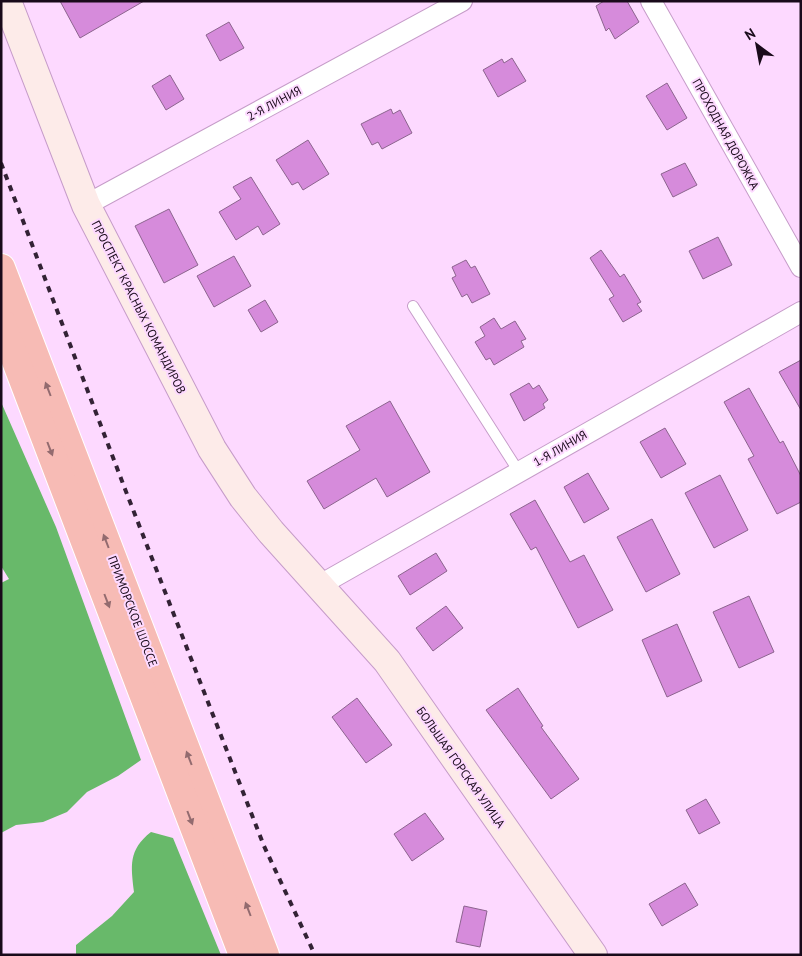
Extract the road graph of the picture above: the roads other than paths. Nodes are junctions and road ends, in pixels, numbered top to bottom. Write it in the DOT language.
graph roads {
  1 [pos="7,1"];
  2 [pos="462,1"];
  3 [pos="651,1"];
  4 [pos="86,205"];
  5 [pos="801,267"];
  6 [pos="1,268"];
  7 [pos="413,306"];
  8 [pos="801,312"];
  9 [pos="1,322"];
  10 [pos="519,472"];
  11 [pos="320,585"];
  12 [pos="244,955"];
  13 [pos="265,955"];
  14 [pos="594,955"];
  1 -- 4 [label="street, ПРОСПЕКТ КРАСНЫХ КОМАНДИРОВ"];
  2 -- 4 [label="street, 2-Я ЛИНИЯ"];
  3 -- 5 [label="street, ПРОХОДНАЯ ДОРОЖКА"];
  4 -- 11 [label="street, ПРОСПЕКТ КРАСНЫХ КОМАНДИРОВ"];
  13 -- 6 [label="highway, ПРИМОРСКОЕ ШОССЕ, one-way"];
  7 -- 10 [label="lane"];
  8 -- 10 [label="street, 1-Я ЛИНИЯ"];
  9 -- 12 [label="highway, ПРИМОРСКОЕ ШОССЕ, one-way"];
  10 -- 11 [label="street, 1-Я ЛИНИЯ"];
  11 -- 14 [label="street, БОЛЬШАЯ ГОРСКАЯ УЛИЦА"];
}
